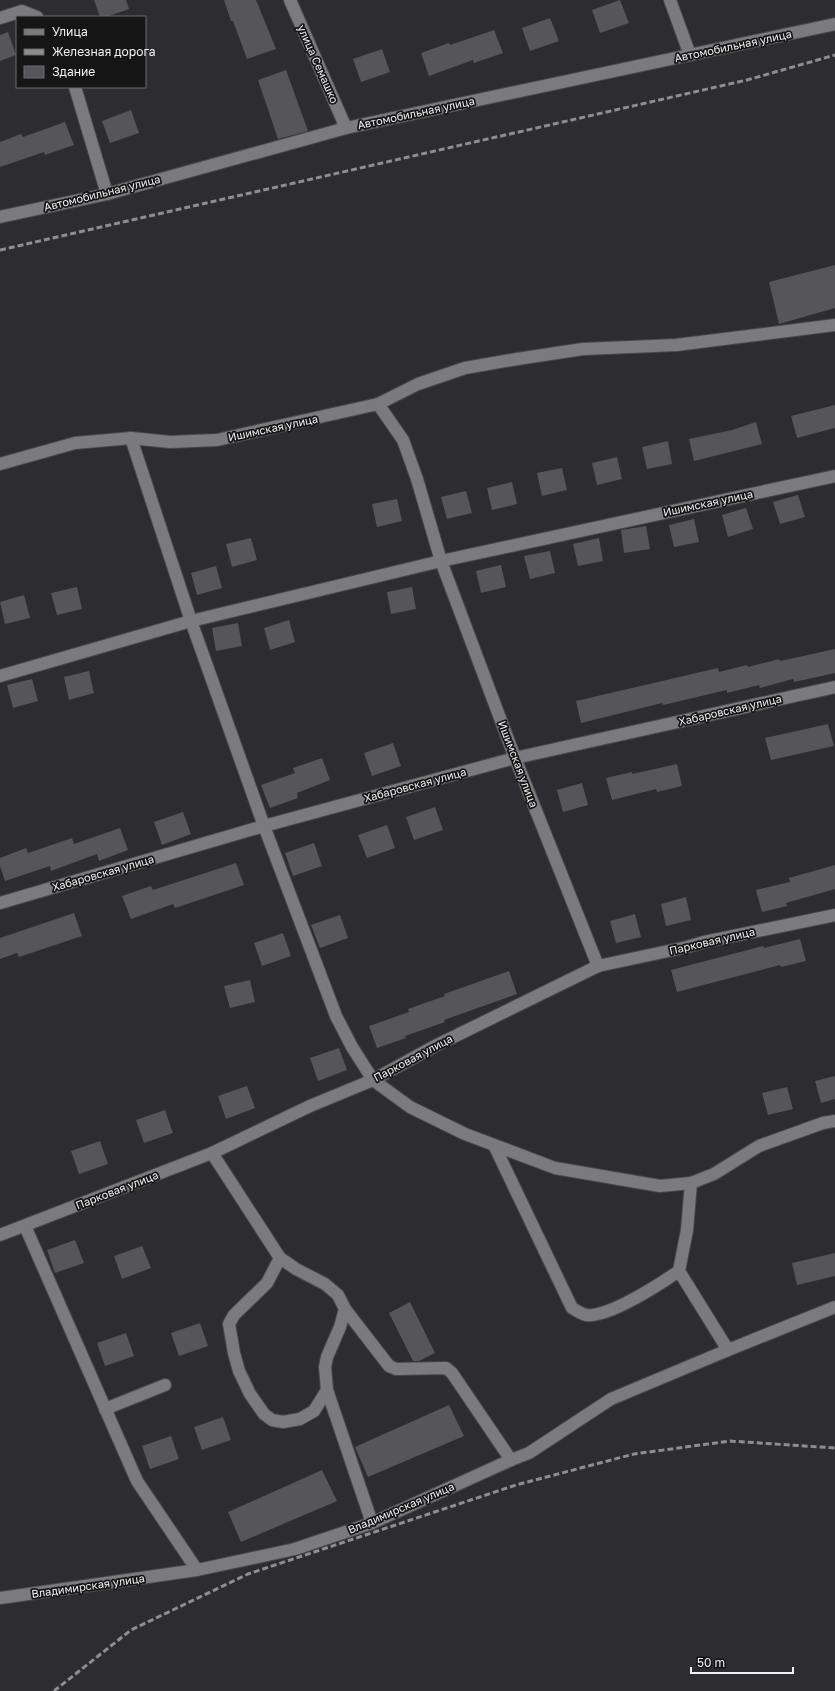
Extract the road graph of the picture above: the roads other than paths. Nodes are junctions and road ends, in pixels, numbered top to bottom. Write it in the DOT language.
graph roads {
  1 [pos="290,0"];
  2 [pos="670,0"];
  3 [pos="34,16"];
  4 [pos="0,18"];
  5 [pos="835,24"];
  6 [pos="690,55"];
  7 [pos="75,88"];
  8 [pos="346,128"];
  9 [pos="107,194"];
  10 [pos="0,217"];
  11 [pos="835,325"];
  12 [pos="378,404"];
  13 [pos="131,438"];
  14 [pos="0,464"];
  15 [pos="835,476"];
  16 [pos="440,561"];
  17 [pos="192,621"];
  18 [pos="0,676"];
  19 [pos="835,686"];
  20 [pos="515,758"];
  21 [pos="264,826"];
  22 [pos="0,903"];
  23 [pos="835,915"];
  24 [pos="598,966"];
  25 [pos="373,1080"];
  26 [pos="835,1121"];
  27 [pos="494,1145"];
  28 [pos="212,1153"];
  29 [pos="691,1183"];
  30 [pos="25,1226"];
  31 [pos="0,1235"];
  32 [pos="280,1258"];
  33 [pos="679,1271"];
  34 [pos="835,1307"];
  35 [pos="345,1309"];
  36 [pos="728,1350"];
  37 [pos="165,1385"];
  38 [pos="327,1390"];
  39 [pos="105,1409"];
  40 [pos="511,1460"];
  41 [pos="372,1523"];
  42 [pos="197,1570"];
  43 [pos="0,1598"];
  1 -- 8 [label="street, улица Семашко"];
  2 -- 6 [label="street"];
  3 -- 4 [label="street"];
  5 -- 6 [label="street, Автомобильная улица"];
  6 -- 8 [label="street, Автомобильная улица"];
  7 -- 9 [label="street"];
  8 -- 9 [label="street, Автомобильная улица"];
  9 -- 10 [label="street, Автомобильная улица"];
  11 -- 12 [label="street"];
  12 -- 13 [label="street, Ишимская улица"];
  12 -- 16 [label="street, Ишимская улица"];
  13 -- 14 [label="street, Ишимская улица"];
  13 -- 17 [label="street"];
  15 -- 16 [label="street, Ишимская улица"];
  16 -- 17 [label="street, Ишимская улица"];
  16 -- 20 [label="street, Ишимская улица"];
  17 -- 18 [label="street, Ишимская улица"];
  17 -- 21 [label="street"];
  19 -- 20 [label="street, Хабаровская улица"];
  20 -- 21 [label="street, Хабаровская улица"];
  20 -- 24 [label="street, Ишимская улица"];
  21 -- 22 [label="street, Хабаровская улица"];
  21 -- 25 [label="street"];
  23 -- 24 [label="street, Парковая улица"];
  24 -- 25 [label="street, Парковая улица"];
  25 -- 27 [label="street"];
  25 -- 28 [label="street, Парковая улица"];
  26 -- 29 [label="street"];
  27 -- 29 [label="street"];
  27 -- 33 [label="street"];
  28 -- 30 [label="street, Парковая улица"];
  28 -- 32 [label="street"];
  29 -- 33 [label="street"];
  30 -- 31 [label="street, Парковая улица"];
  30 -- 39 [label="street"];
  32 -- 35 [label="street"];
  32 -- 38 [label="street"];
  33 -- 36 [label="street"];
  34 -- 36 [label="street, Владимирская улица"];
  35 -- 38 [label="street"];
  35 -- 40 [label="street"];
  36 -- 40 [label="street, Владимирская улица"];
  37 -- 39 [label="street"];
  38 -- 41 [label="street"];
  39 -- 42 [label="street"];
  40 -- 41 [label="street, Владимирская улица"];
  41 -- 42 [label="street, Владимирская улица"];
  42 -- 43 [label="street, Владимирская улица"];
}
